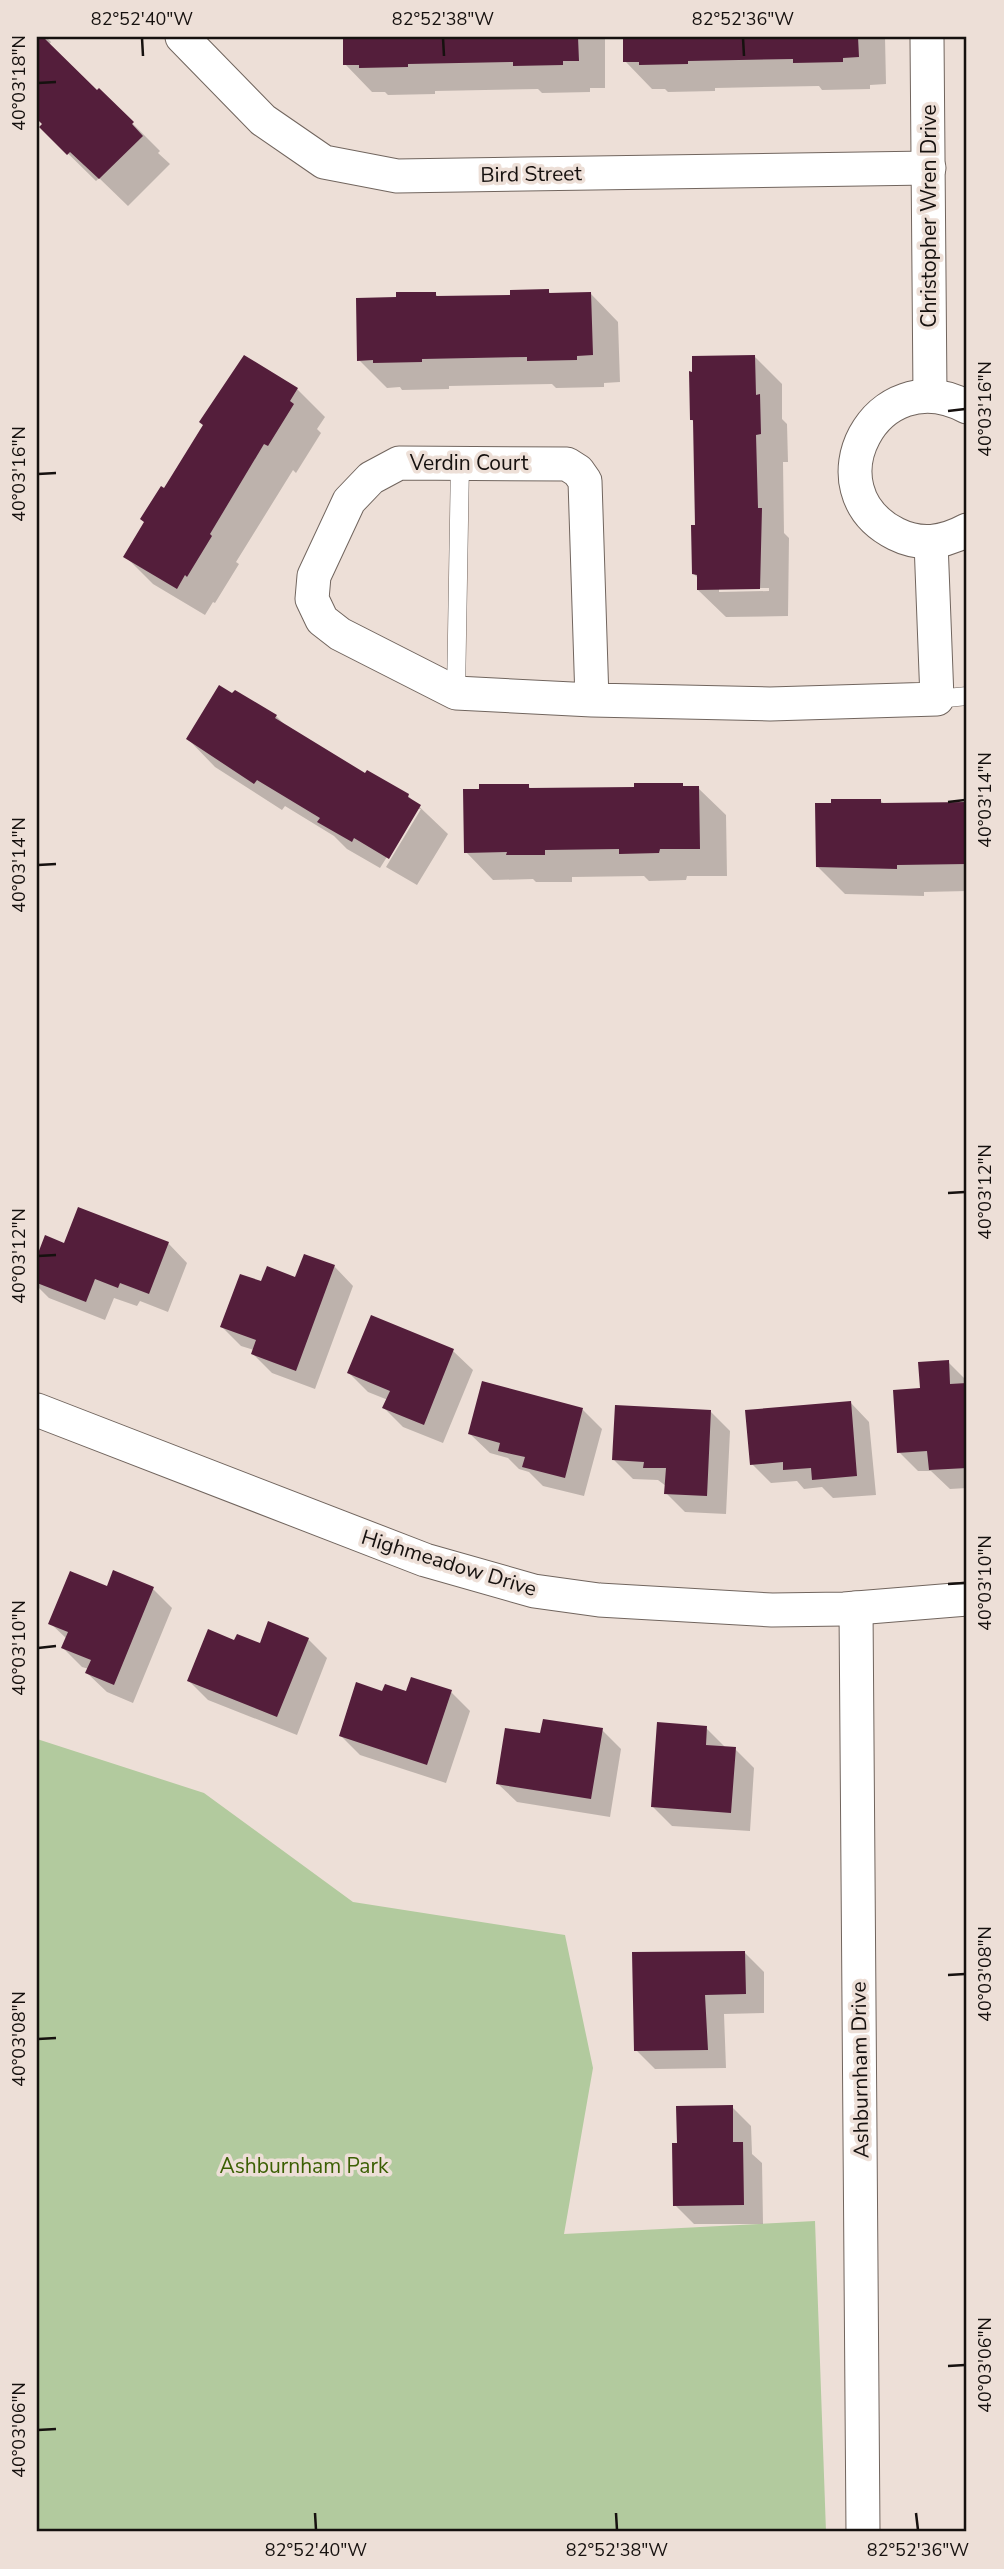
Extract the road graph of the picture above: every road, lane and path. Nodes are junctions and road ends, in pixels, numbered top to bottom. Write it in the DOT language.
graph roads {
  1 [pos="182,37"];
  2 [pos="927,37"];
  3 [pos="929,168"];
  4 [pos="930,395"];
  5 [pos="967,407"];
  6 [pos="460,463"];
  7 [pos="967,530"];
  8 [pos="931,542"];
  9 [pos="456,693"];
  10 [pos="952,697"];
  11 [pos="592,700"];
  12 [pos="37,1410"];
  13 [pos="967,1599"];
  14 [pos="856,1608"];
  15 [pos="863,2532"];
  1 -- 3 [label="street, Bird Street"];
  2 -- 3 [label="street, Christopher Wren Drive"];
  3 -- 4 [label="street, Christopher Wren Drive"];
  4 -- 5 [label="street"];
  4 -- 8 [label="street"];
  6 -- 9 [label="lane"];
  6 -- 9 [label="street, Verdin Court"];
  6 -- 11 [label="street, Verdin Court"];
  7 -- 8 [label="street"];
  8 -- 10 [label="street, Verdin Court"];
  9 -- 11 [label="street, Verdin Court"];
  10 -- 11 [label="street, Verdin Court"];
  12 -- 14 [label="street, Highmeadow Drive"];
  13 -- 14 [label="street, Highmeadow Drive"];
  14 -- 15 [label="street, Ashburnham Drive"];
}
